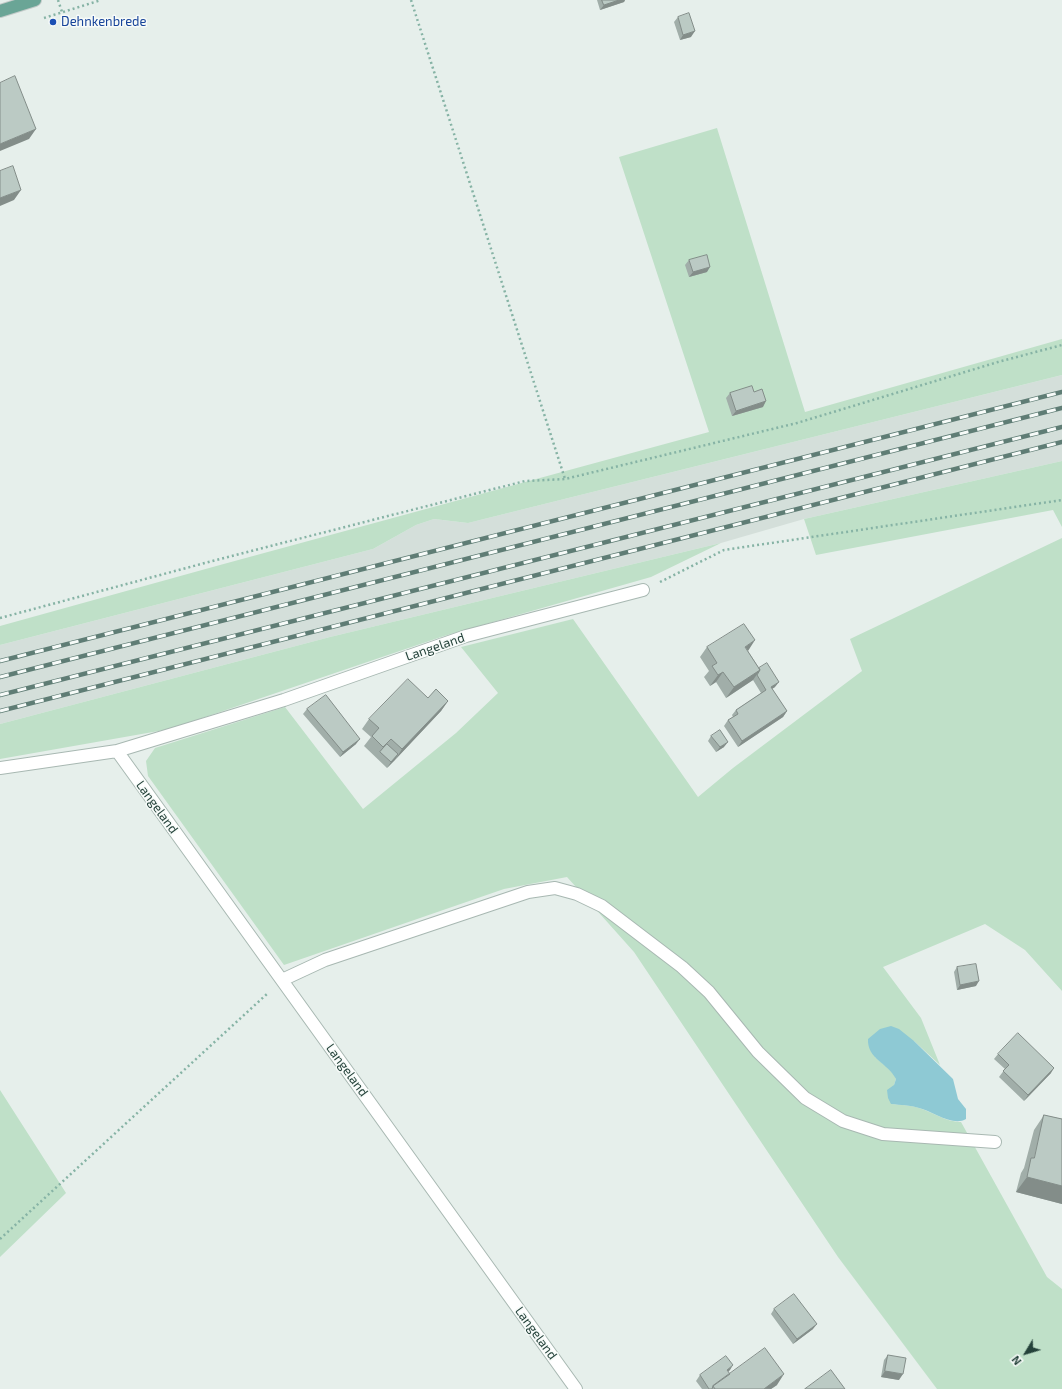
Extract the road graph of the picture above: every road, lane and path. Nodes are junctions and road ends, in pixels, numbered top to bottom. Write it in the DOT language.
graph roads {
  1 [pos="35,0"];
  2 [pos="58,0"];
  3 [pos="101,0"];
  4 [pos="410,0"];
  5 [pos="0,11"];
  6 [pos="62,12"];
  7 [pos="41,19"];
  8 [pos="1062,345"];
  9 [pos="565,479"];
  10 [pos="1062,500"];
  11 [pos="643,590"];
  12 [pos="0,618"];
  13 [pos="117,751"];
  14 [pos="0,768"];
  15 [pos="282,980"];
  16 [pos="995,1142"];
  17 [pos="0,1239"];
  18 [pos="576,1389"];
  1 -- 5 [label="main road"];
  2 -- 6 [label="path"];
  3 -- 6 [label="path"];
  4 -- 9 [label="path"];
  6 -- 7 [label="path"];
  8 -- 9 [label="path"];
  9 -- 12 [label="path"];
  10 -- 11 [label="path"];
  11 -- 13 [label="street, Langeland"];
  13 -- 14 [label="street, Langeland"];
  13 -- 15 [label="street, Langeland"];
  15 -- 16 [label="street"];
  15 -- 17 [label="path"];
  15 -- 18 [label="street, Langeland"];
}
